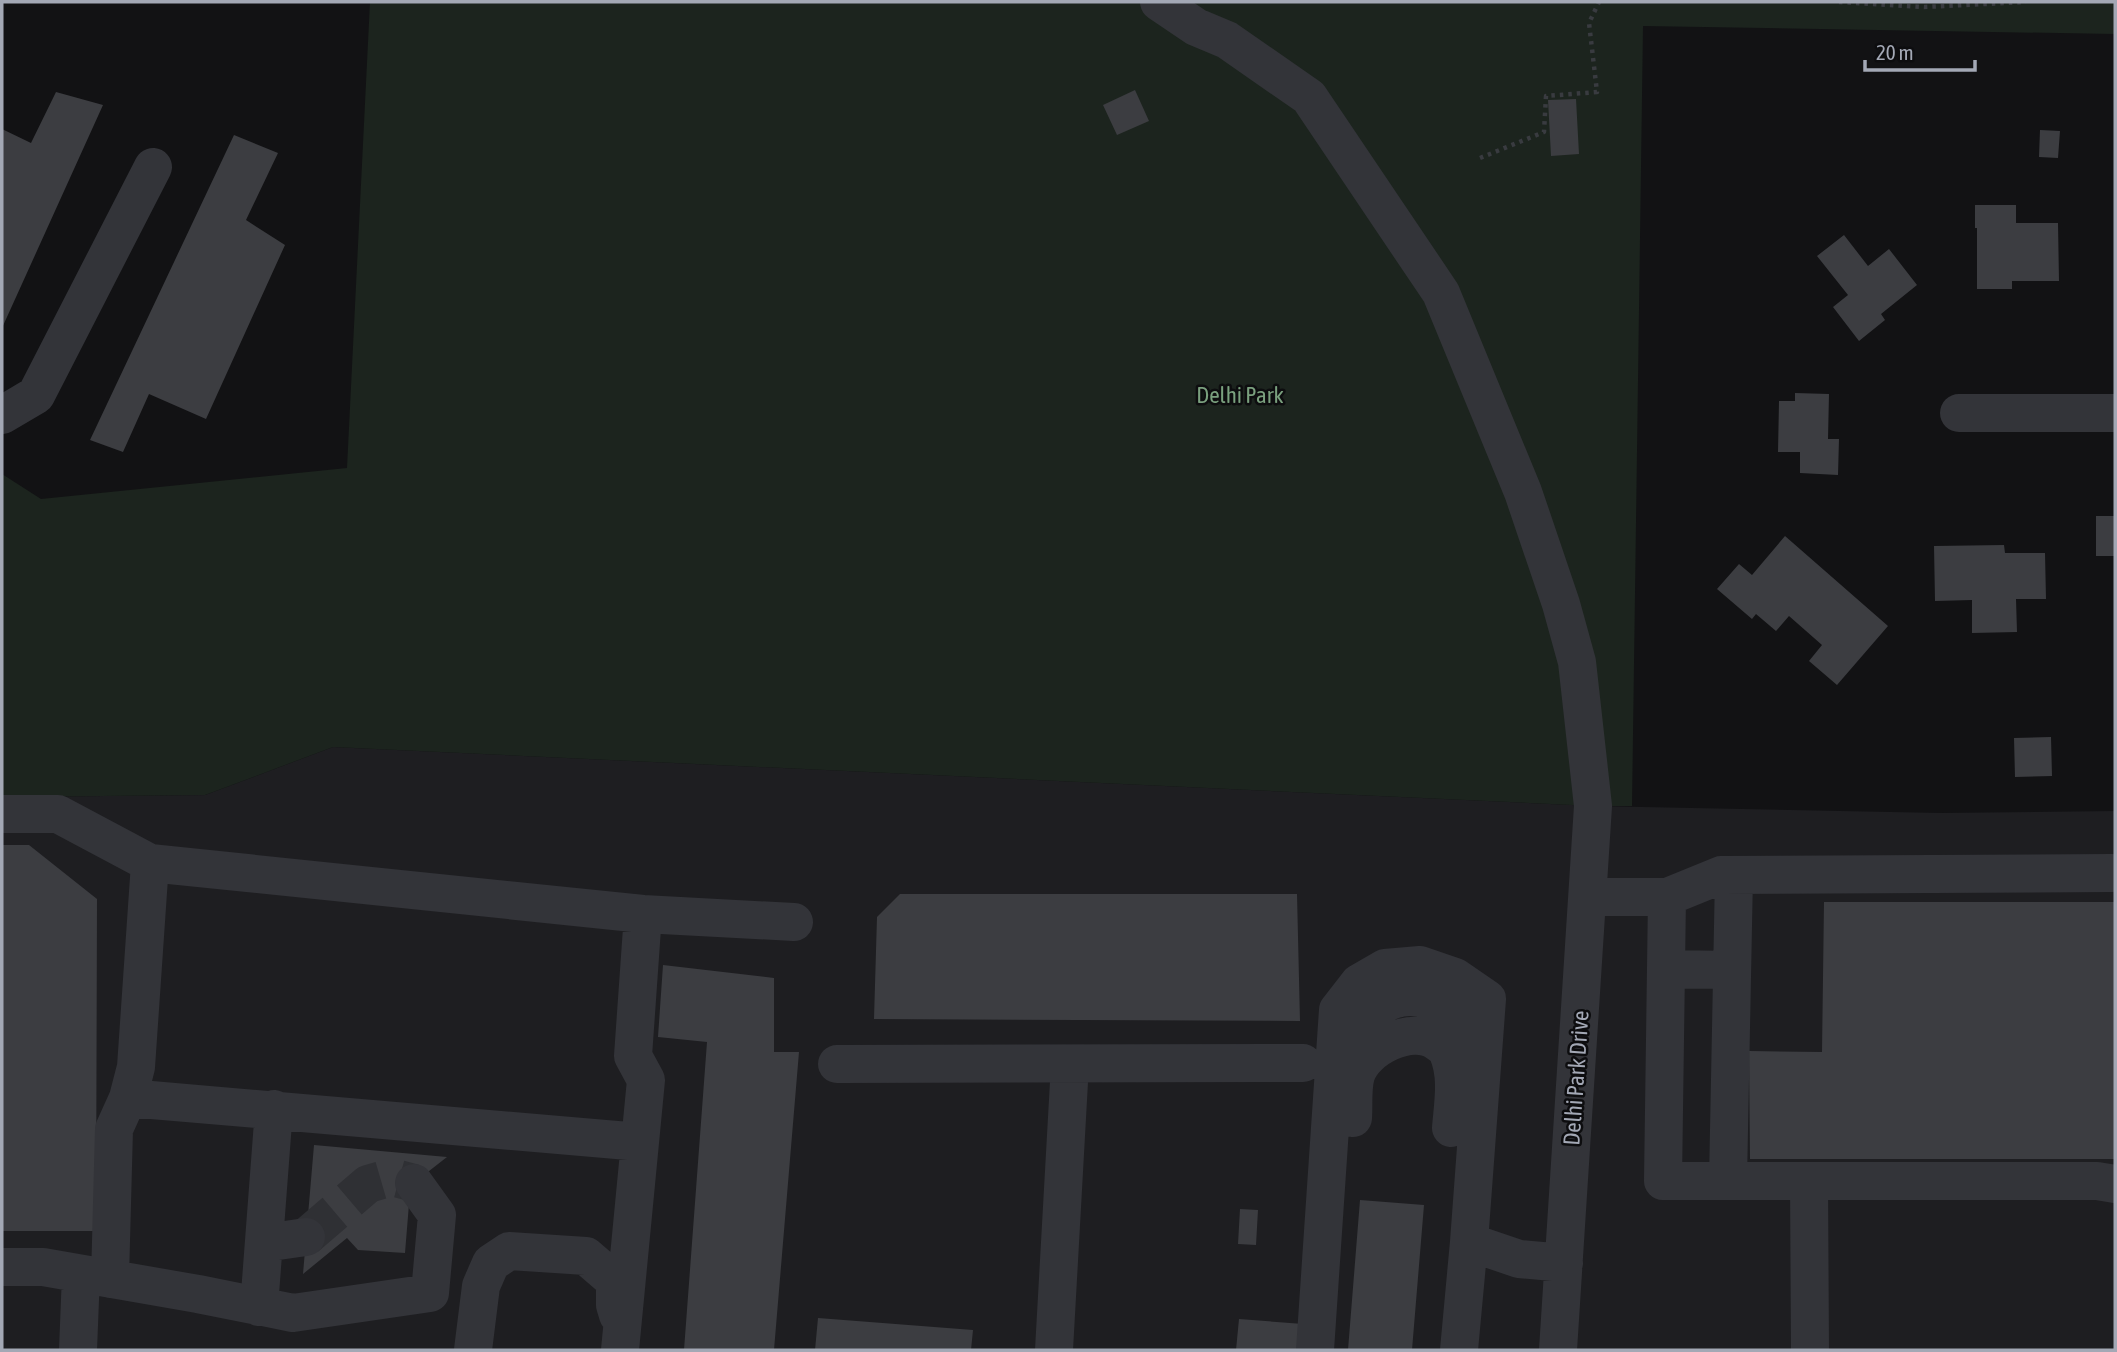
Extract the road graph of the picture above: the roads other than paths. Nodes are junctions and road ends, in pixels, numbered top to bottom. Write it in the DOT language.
graph roads {
  1 [pos="1159,2"];
  2 [pos="153,167"];
  3 [pos="1959,412"];
  4 [pos="2115,413"];
  5 [pos="2,415"];
  6 [pos="2,814"];
  7 [pos="150,863"];
  8 [pos="2112,873"];
  9 [pos="1734,875"];
  10 [pos="1588,897"];
  11 [pos="1667,897"];
  12 [pos="643,914"];
  13 [pos="794,922"];
  14 [pos="1666,969"];
  15 [pos="1732,970"];
  16 [pos="1303,1063"];
  17 [pos="837,1064"];
  18 [pos="1070,1064"];
  19 [pos="128,1098"];
  20 [pos="274,1109"];
  21 [pos="640,1142"];
  22 [pos="1728,1181"];
  23 [pos="1809,1181"];
  24 [pos="414,1183"];
  25 [pos="2115,1184"];
  26 [pos="306,1237"];
  27 [pos="264,1243"];
  28 [pos="1468,1246"];
  29 [pos="1564,1264"];
  30 [pos="2,1267"];
  31 [pos="96,1277"];
  32 [pos="259,1307"];
  33 [pos="621,1339"];
  34 [pos="78,1350"];
  35 [pos="473,1350"];
  36 [pos="1054,1350"];
  37 [pos="1315,1350"];
  38 [pos="1333,1350"];
  39 [pos="1459,1350"];
  40 [pos="1558,1350"];
  41 [pos="1810,1350"];
  1 -- 10 [label="street, Delhi Park Drive"];
  2 -- 5 [label="street"];
  3 -- 4 [label="street"];
  6 -- 7 [label="street"];
  7 -- 12 [label="street"];
  7 -- 19 [label="street"];
  8 -- 9 [label="street"];
  9 -- 11 [label="street"];
  9 -- 15 [label="street"];
  10 -- 11 [label="street"];
  10 -- 29 [label="street, Delhi Park Drive"];
  11 -- 14 [label="street"];
  12 -- 13 [label="street"];
  12 -- 21 [label="street"];
  14 -- 15 [label="street"];
  14 -- 22 [label="street"];
  15 -- 22 [label="street"];
  16 -- 18 [label="street"];
  17 -- 18 [label="street"];
  18 -- 36 [label="street"];
  19 -- 20 [label="street"];
  19 -- 31 [label="street"];
  20 -- 21 [label="street"];
  20 -- 27 [label="street"];
  21 -- 33 [label="street"];
  22 -- 23 [label="street"];
  23 -- 25 [label="street"];
  23 -- 41 [label="street"];
  24 -- 32 [label="street"];
  26 -- 27 [label="street"];
  27 -- 32 [label="street"];
  28 -- 29 [label="street"];
  28 -- 37 [label="street"];
  28 -- 38 [label="street"];
  28 -- 39 [label="street"];
  29 -- 40 [label="street, Delhi Park Drive"];
  30 -- 31 [label="street"];
  31 -- 32 [label="street"];
  31 -- 34 [label="street"];
  33 -- 35 [label="street"];
}
